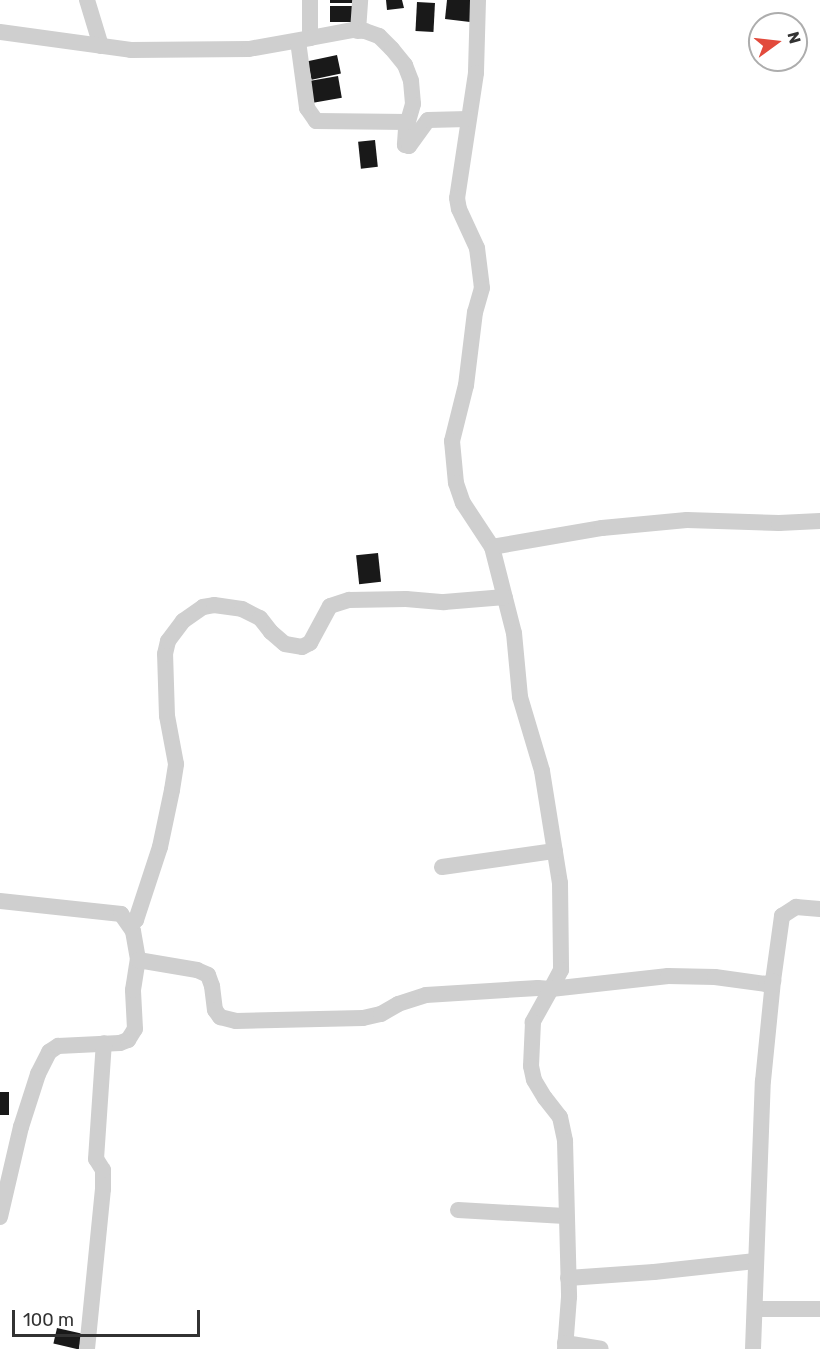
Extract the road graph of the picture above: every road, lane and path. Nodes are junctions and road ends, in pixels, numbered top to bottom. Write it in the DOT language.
graph roads {
  1 [pos="87,0"];
  2 [pos="310,0"];
  3 [pos="360,0"];
  4 [pos="478,0"];
  5 [pos="358,31"];
  6 [pos="0,32"];
  7 [pos="304,40"];
  8 [pos="101,46"];
  9 [pos="468,120"];
  10 [pos="408,122"];
  11 [pos="820,521"];
  12 [pos="492,547"];
  13 [pos="505,597"];
  14 [pos="555,851"];
  15 [pos="442,867"];
  16 [pos="0,901"];
  17 [pos="820,909"];
  18 [pos="130,925"];
  19 [pos="138,960"];
  20 [pos="773,981"];
  21 [pos="551,989"];
  22 [pos="104,1043"];
  23 [pos="458,1210"];
  24 [pos="565,1216"];
  25 [pos="0,1217"];
  26 [pos="755,1261"];
  27 [pos="568,1278"];
  28 [pos="757,1309"];
  29 [pos="820,1309"];
  30 [pos="565,1346"];
  31 [pos="87,1349"];
  32 [pos="601,1349"];
  33 [pos="753,1349"];
  1 -- 8 [label="street"];
  2 -- 7 [label="street"];
  3 -- 5 [label="street"];
  4 -- 9 [label="street"];
  5 -- 7 [label="street"];
  5 -- 10 [label="street"];
  6 -- 8 [label="street"];
  7 -- 8 [label="street"];
  7 -- 10 [label="street"];
  9 -- 10 [label="street"];
  9 -- 12 [label="street"];
  11 -- 12 [label="street"];
  12 -- 13 [label="street"];
  13 -- 14 [label="street"];
  13 -- 18 [label="street"];
  14 -- 15 [label="street"];
  14 -- 21 [label="street"];
  16 -- 18 [label="street"];
  17 -- 20 [label="street"];
  18 -- 19 [label="street"];
  19 -- 21 [label="street"];
  19 -- 22 [label="street"];
  20 -- 21 [label="street"];
  20 -- 26 [label="street"];
  21 -- 24 [label="street"];
  22 -- 25 [label="street"];
  22 -- 31 [label="street"];
  23 -- 24 [label="street"];
  24 -- 27 [label="street"];
  26 -- 27 [label="street"];
  26 -- 28 [label="street"];
  27 -- 30 [label="street"];
  28 -- 29 [label="street"];
  28 -- 33 [label="street"];
  30 -- 32 [label="street"];
}
